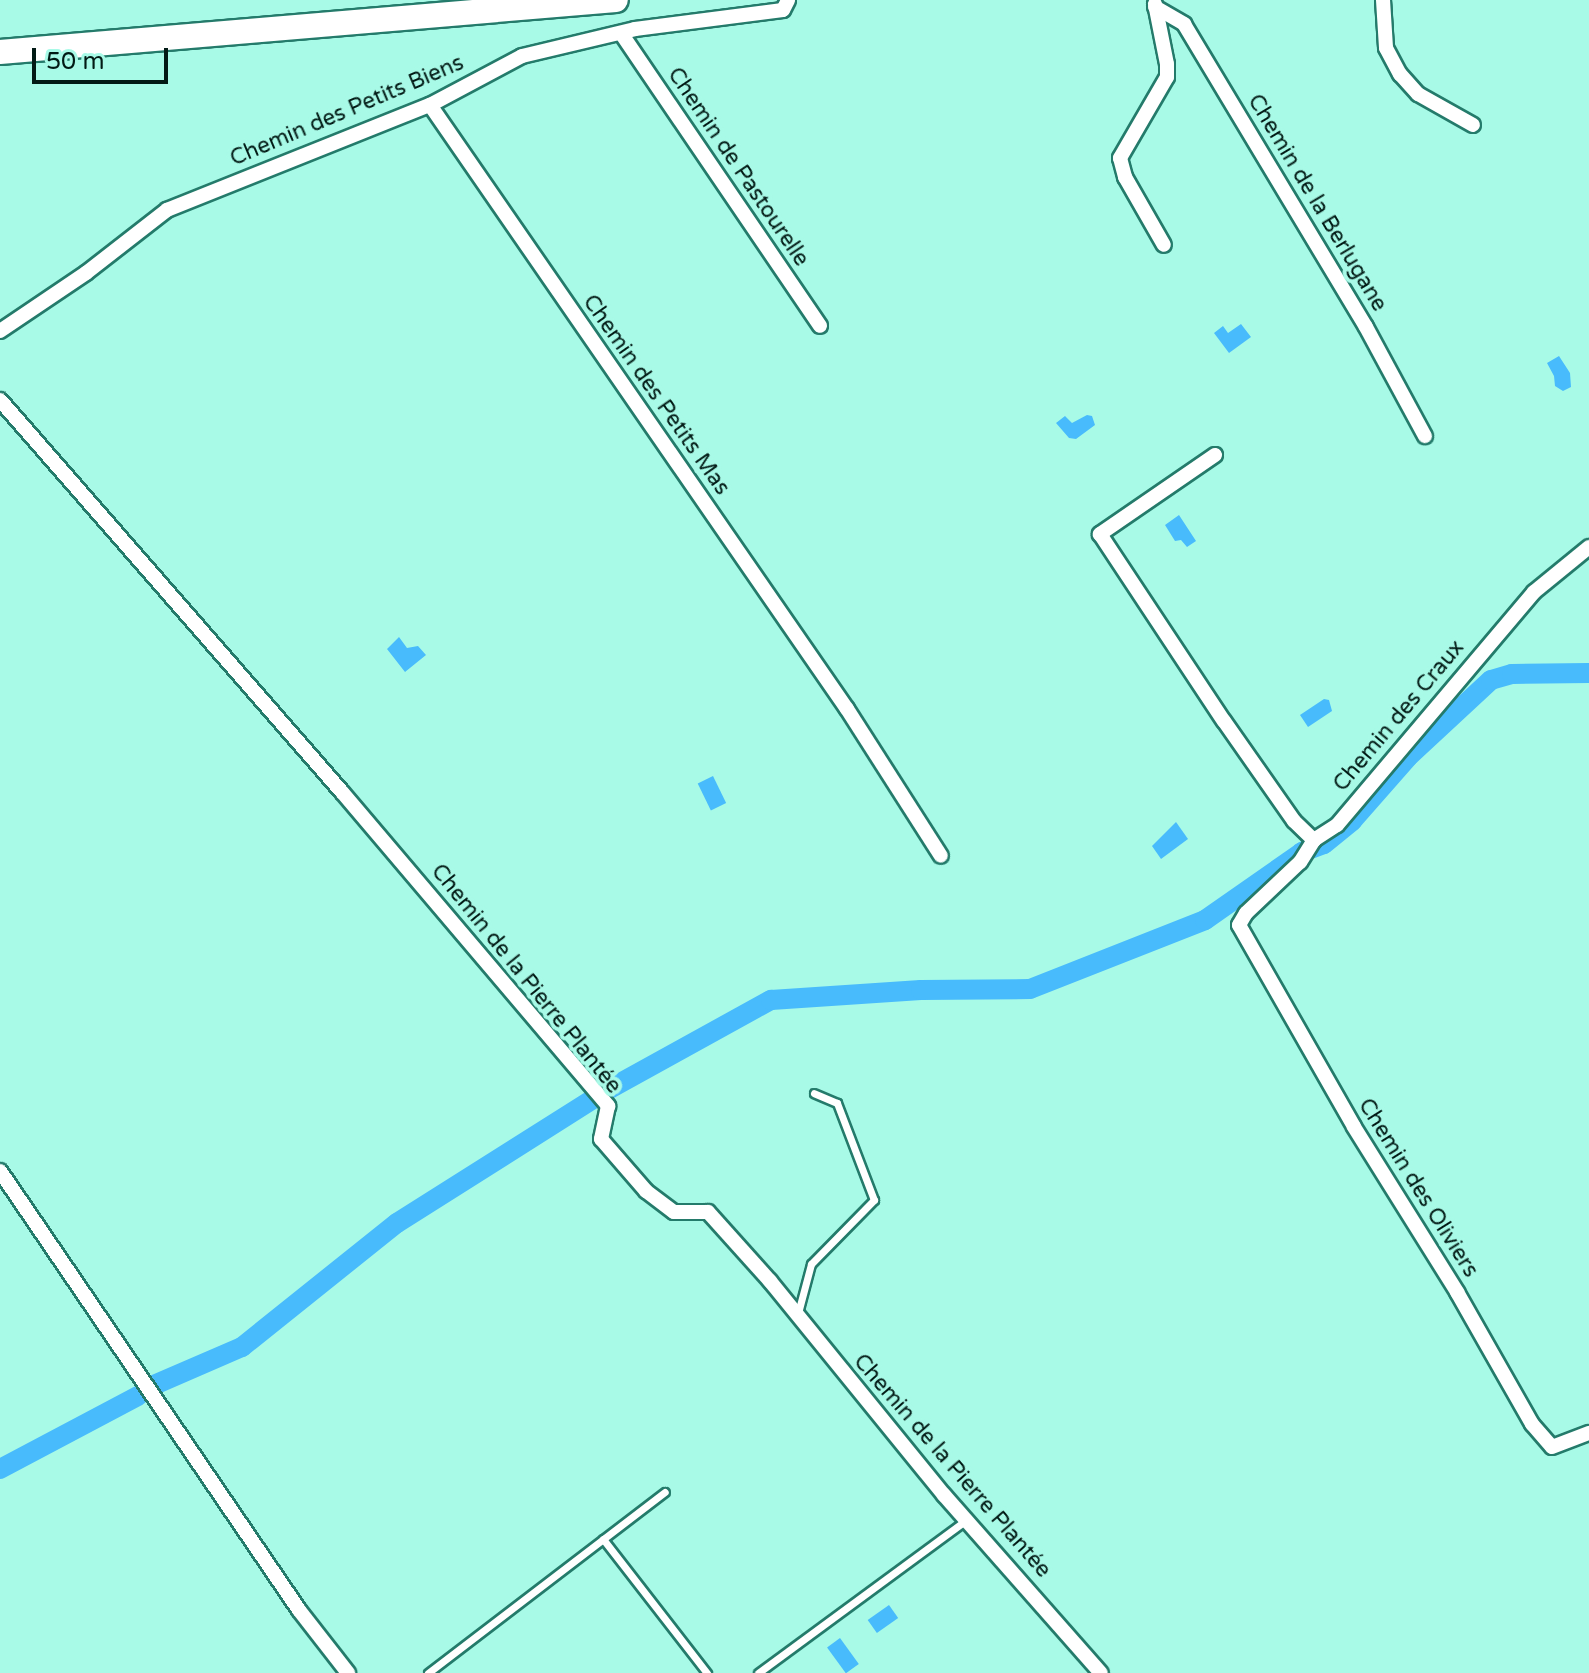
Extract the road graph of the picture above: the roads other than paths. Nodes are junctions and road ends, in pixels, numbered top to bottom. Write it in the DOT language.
graph roads {
  1 [pos="616,0"];
  2 [pos="788,0"];
  3 [pos="1383,0"];
  4 [pos="1155,3"];
  5 [pos="621,33"];
  6 [pos="0,52"];
  7 [pos="430,105"];
  8 [pos="1473,125"];
  9 [pos="1164,245"];
  10 [pos="820,326"];
  11 [pos="0,331"];
  12 [pos="0,400"];
  13 [pos="1425,436"];
  14 [pos="1215,455"];
  15 [pos="1589,547"];
  16 [pos="1314,840"];
  17 [pos="941,856"];
  18 [pos="1246,913"];
  19 [pos="814,1093"];
  20 [pos="0,1171"];
  21 [pos="797,1317"];
  22 [pos="1589,1433"];
  23 [pos="665,1492"];
  24 [pos="966,1520"];
  25 [pos="603,1539"];
  26 [pos="348,1673"];
  27 [pos="428,1673"];
  28 [pos="707,1673"];
  29 [pos="758,1673"];
  30 [pos="1101,1673"];
  1 -- 6 [label="main road"];
  2 -- 5 [label="street, Chemin des Petits Biens"];
  3 -- 8 [label="street"];
  4 -- 9 [label="street"];
  4 -- 13 [label="street, Chemin de la Berlugane"];
  5 -- 7 [label="street, Chemin des Petits Biens"];
  5 -- 10 [label="street, Chemin de Pastourelle"];
  7 -- 11 [label="street, Chemin des Petits Biens"];
  7 -- 17 [label="street, Chemin des Petits Mas"];
  12 -- 21 [label="street, Chemin de la Pierre Plantée"];
  14 -- 16 [label="street"];
  15 -- 16 [label="street, Chemin des Craux"];
  16 -- 18 [label="street, Chemin des Craux"];
  18 -- 22 [label="street, Chemin des Oliviers"];
  19 -- 21 [label="lane"];
  20 -- 26 [label="street"];
  21 -- 24 [label="street, Chemin de la Pierre Plantée"];
  23 -- 25 [label="lane"];
  24 -- 29 [label="lane"];
  24 -- 30 [label="street, Chemin de la Pierre Plantée"];
  25 -- 27 [label="lane"];
  25 -- 28 [label="lane"];
}
